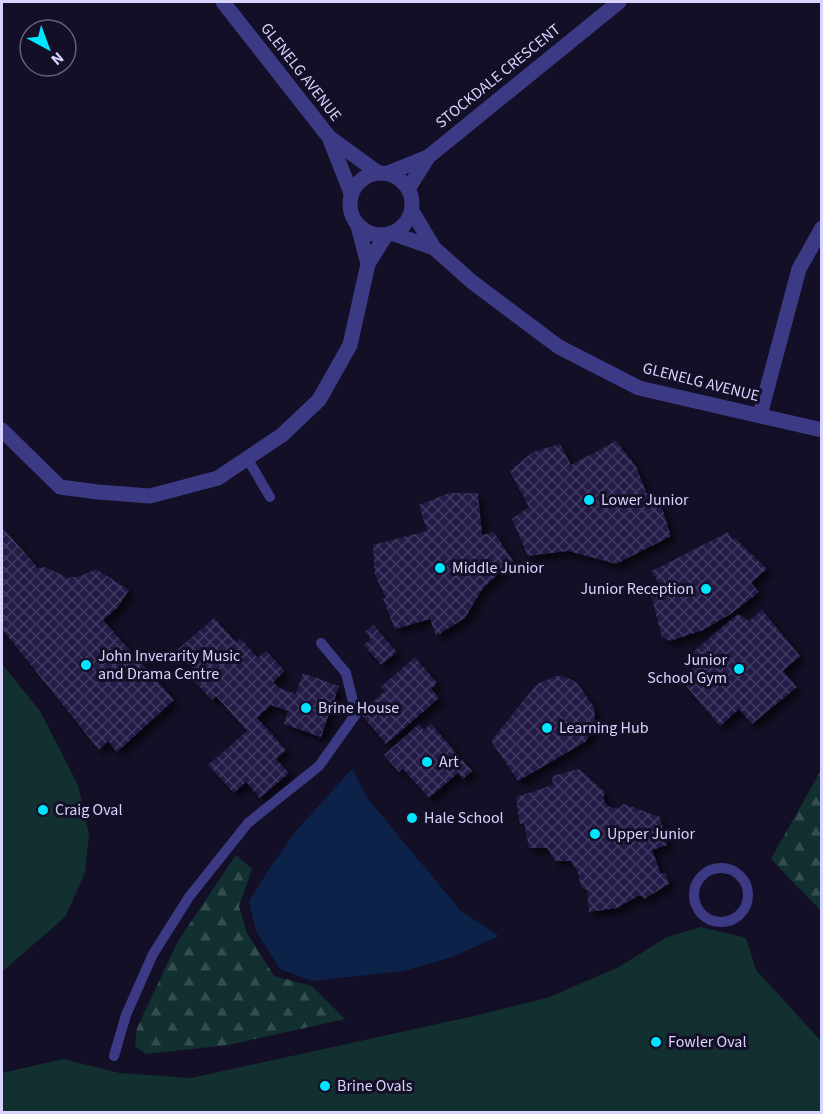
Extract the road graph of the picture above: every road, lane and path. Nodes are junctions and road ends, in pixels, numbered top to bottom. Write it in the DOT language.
graph roads {
  1 [pos="223,2"];
  2 [pos="619,2"];
  3 [pos="329,136"];
  4 [pos="428,157"];
  5 [pos="382,173"];
  6 [pos="408,189"];
  7 [pos="351,193"];
  8 [pos="412,211"];
  9 [pos="358,226"];
  10 [pos="822,228"];
  11 [pos="389,234"];
  12 [pos="434,248"];
  13 [pos="368,264"];
  14 [pos="760,415"];
  15 [pos="2,430"];
  16 [pos="822,430"];
  17 [pos="247,458"];
  18 [pos="270,498"];
  19 [pos="321,644"];
  20 [pos="720,868"];
  21 [pos="114,1056"];
  1 -- 3 [label="street, GLENELG AVENUE"];
  2 -- 4 [label="street, STOCKDALE CRESCENT"];
  3 -- 5 [label="street, GLENELG AVENUE"];
  3 -- 7 [label="street, GLENELG AVENUE"];
  4 -- 5 [label="street, STOCKDALE CRESCENT"];
  4 -- 6 [label="street, STOCKDALE CRESCENT"];
  5 -- 6 [label="street, GLENELG AVENUE"];
  5 -- 7 [label="street"];
  6 -- 8 [label="street, GLENELG AVENUE"];
  7 -- 9 [label="street, GLENELG AVENUE"];
  8 -- 11 [label="street"];
  8 -- 12 [label="street, GLENELG AVENUE"];
  9 -- 11 [label="street, GLENELG AVENUE"];
  9 -- 13 [label="street"];
  10 -- 14 [label="street"];
  11 -- 12 [label="street, GLENELG AVENUE"];
  11 -- 13 [label="street"];
  12 -- 14 [label="street, GLENELG AVENUE"];
  13 -- 17 [label="street"];
  14 -- 16 [label="street, GLENELG AVENUE"];
  15 -- 17 [label="street"];
  17 -- 18 [label="lane"];
  19 -- 21 [label="lane"];
  20 -- 20 [label="lane"];
}
